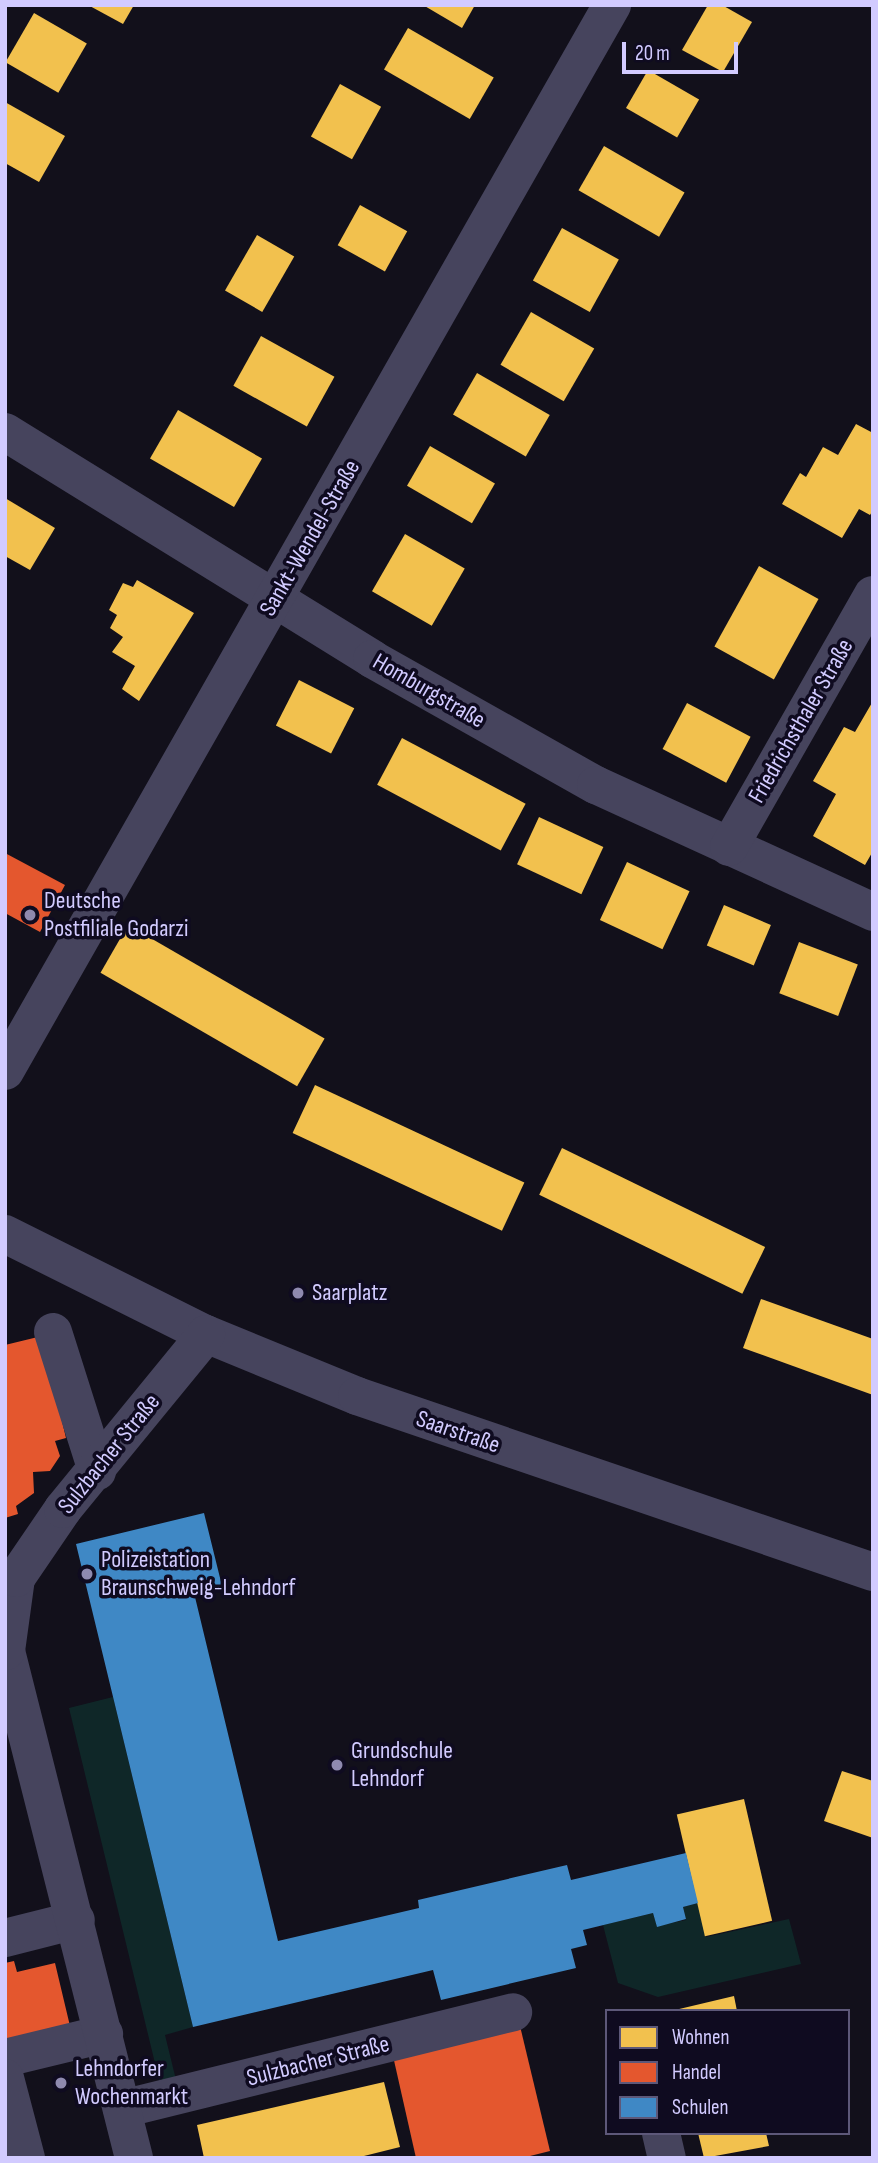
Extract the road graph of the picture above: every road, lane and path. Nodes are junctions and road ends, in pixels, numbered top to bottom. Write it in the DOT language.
graph roads {
  1 [pos="612,5"];
  2 [pos="5,432"];
  3 [pos="873,595"];
  4 [pos="275,599"];
  5 [pos="729,847"];
  6 [pos="873,912"];
  7 [pos="5,1071"];
  8 [pos="5,1234"];
  9 [pos="53,1332"];
  10 [pos="206,1334"];
  11 [pos="97,1471"];
  12 [pos="873,1572"];
  13 [pos="10,1580"];
  14 [pos="76,1920"];
  15 [pos="5,1938"];
  16 [pos="513,2012"];
  17 [pos="104,2034"];
  18 [pos="5,2058"];
  19 [pos="5,2078"];
  20 [pos="122,2109"];
  21 [pos="661,2135"];
  22 [pos="26,2158"];
  23 [pos="134,2158"];
  24 [pos="667,2158"];
  1 -- 4 [label="street, Sankt-Wendel-Straße"];
  2 -- 4 [label="street, Homburgstraße"];
  3 -- 5 [label="street, Friedrichsthaler Straße"];
  4 -- 5 [label="street, Homburgstraße"];
  4 -- 7 [label="street, Sankt-Wendel-Straße"];
  5 -- 6 [label="street, Homburgstraße"];
  8 -- 10 [label="street, Saarstraße"];
  9 -- 11 [label="street"];
  10 -- 11 [label="street, Sulzbacher Straße"];
  10 -- 12 [label="street, Saarstraße"];
  11 -- 13 [label="street, Sulzbacher Straße"];
  13 -- 14 [label="street, Sulzbacher Straße"];
  14 -- 15 [label="street"];
  14 -- 17 [label="street, Sulzbacher Straße"];
  16 -- 20 [label="street, Sulzbacher Straße"];
  17 -- 18 [label="street"];
  17 -- 20 [label="street, Sulzbacher Straße"];
  19 -- 22 [label="street"];
  20 -- 23 [label="street, Sulzbacher Straße"];
  21 -- 24 [label="street"];
}
